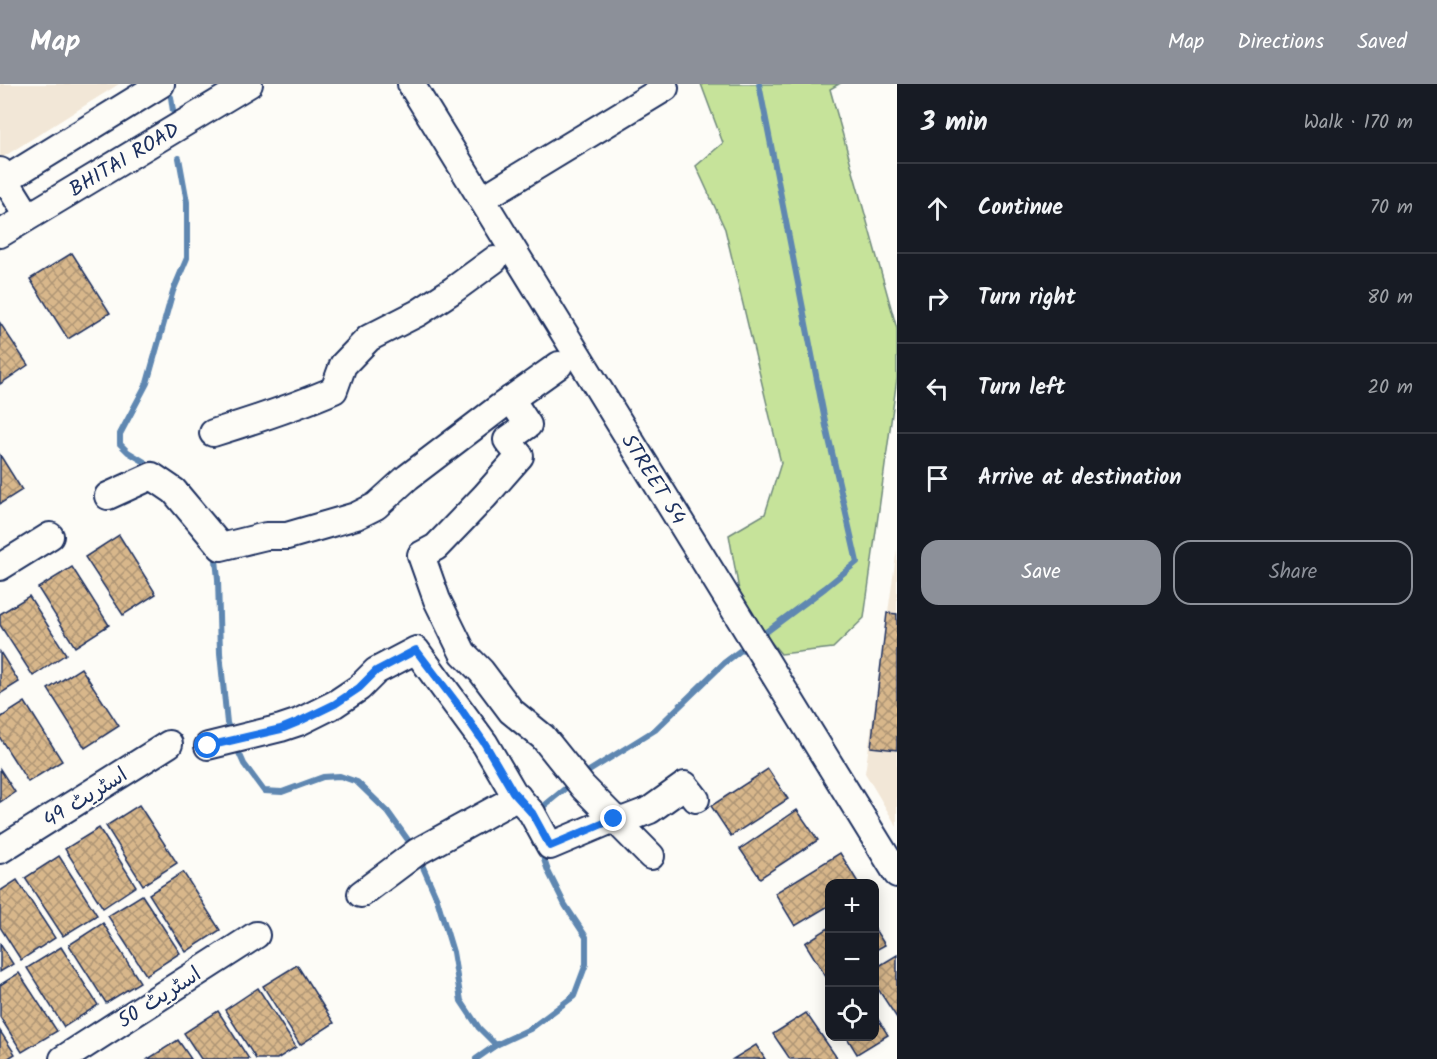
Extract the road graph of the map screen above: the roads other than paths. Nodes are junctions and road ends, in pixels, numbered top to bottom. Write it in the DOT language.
graph roads {
  1 [pos="161,84"];
  2 [pos="249,84"];
  3 [pos="411,84"];
  4 [pos="665,88"];
  5 [pos="2,178"];
  6 [pos="482,199"];
  7 [pos="28,216"];
  8 [pos="0,234"];
  9 [pos="494,260"];
  10 [pos="559,365"];
  11 [pos="512,399"];
  12 [pos="213,433"];
  13 [pos="108,496"];
  14 [pos="50,536"];
  15 [pos="0,567"];
  16 [pos="169,744"];
  17 [pos="214,745"];
  18 [pos="696,799"];
  19 [pos="530,813"];
  20 [pos="614,819"];
  21 [pos="0,850"];
  22 [pos="651,856"];
  23 [pos="897,874"];
  24 [pos="361,894"];
  25 [pos="256,935"];
  26 [pos="63,1059"];
  1 -- 5 [label="street, BHITAI ROAD"];
  2 -- 7 [label="street, BHITAI ROAD"];
  3 -- 6 [label="street, STREET 54"];
  4 -- 6 [label="street"];
  5 -- 7 [label="street"];
  6 -- 23 [label="street, STREET 54"];
  7 -- 8 [label="street, BHITAI ROAD"];
  9 -- 12 [label="street"];
  10 -- 11 [label="street"];
  11 -- 13 [label="street"];
  11 -- 20 [label="street"];
  14 -- 15 [label="street"];
  16 -- 21 [label="street, اسٹریٹ 49"];
  17 -- 19 [label="street"];
  18 -- 20 [label="street"];
  19 -- 20 [label="street"];
  19 -- 24 [label="street"];
  20 -- 22 [label="street"];
  25 -- 26 [label="street, اسٹریٹ 50"];
}
